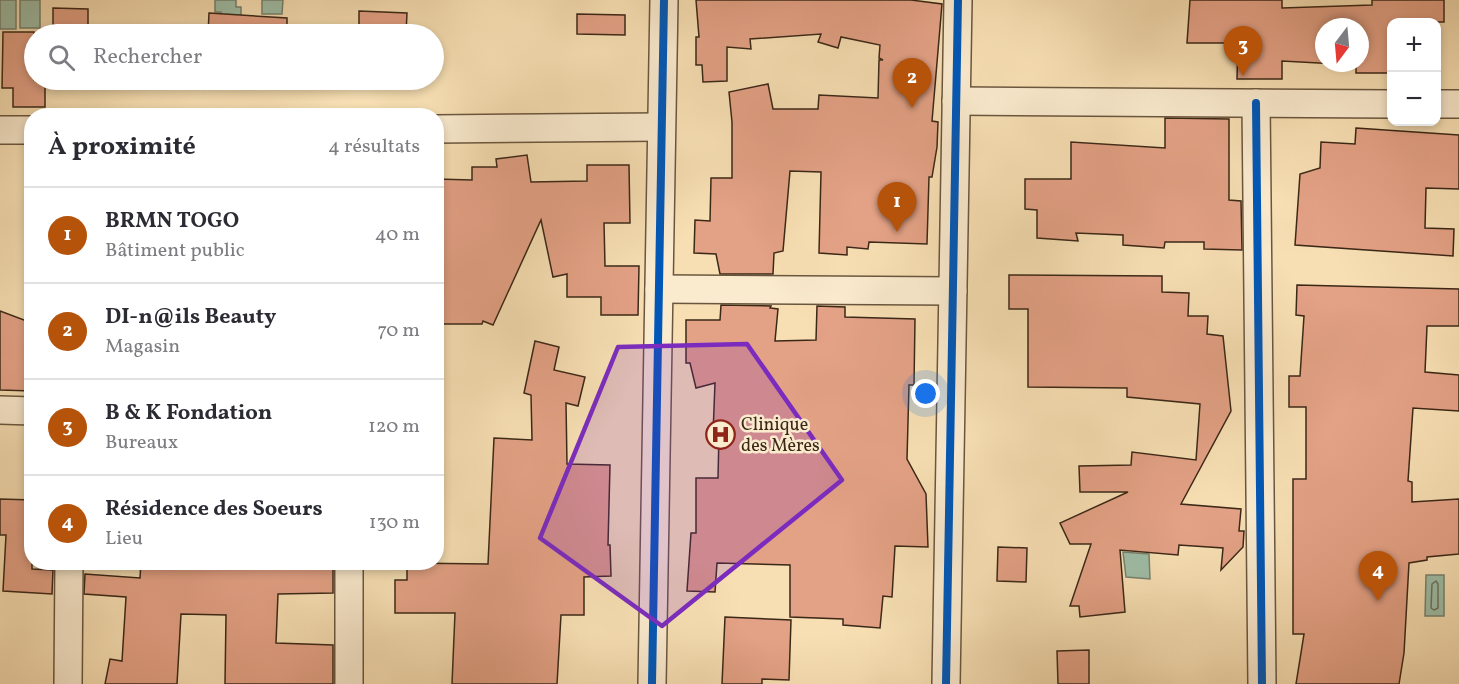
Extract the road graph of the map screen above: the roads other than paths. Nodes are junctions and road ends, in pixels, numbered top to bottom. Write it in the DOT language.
graph roads {
  1 [pos="663,0"];
  2 [pos="958,0"];
  3 [pos="956,101"];
  4 [pos="1256,103"];
  5 [pos="1387,104"];
  6 [pos="1441,104"];
  7 [pos="1459,104"];
  8 [pos="661,127"];
  9 [pos="444,129"];
  10 [pos="0,130"];
  11 [pos="24,130"];
  12 [pos="658,289"];
  13 [pos="953,291"];
  14 [pos="0,410"];
  15 [pos="24,411"];
  16 [pos="69,570"];
  17 [pos="349,570"];
  18 [pos="68,684"];
  19 [pos="349,684"];
  20 [pos="652,684"];
  21 [pos="946,684"];
  22 [pos="1262,684"];
  1 -- 8 [label="street"];
  2 -- 3 [label="street"];
  3 -- 4 [label="street"];
  3 -- 13 [label="street"];
  4 -- 5 [label="street"];
  4 -- 22 [label="street"];
  6 -- 7 [label="street"];
  8 -- 9 [label="street"];
  8 -- 12 [label="street"];
  10 -- 11 [label="street"];
  12 -- 13 [label="street"];
  12 -- 20 [label="street"];
  13 -- 21 [label="street"];
  14 -- 15 [label="street"];
  16 -- 18 [label="street"];
  17 -- 19 [label="street"];
}
